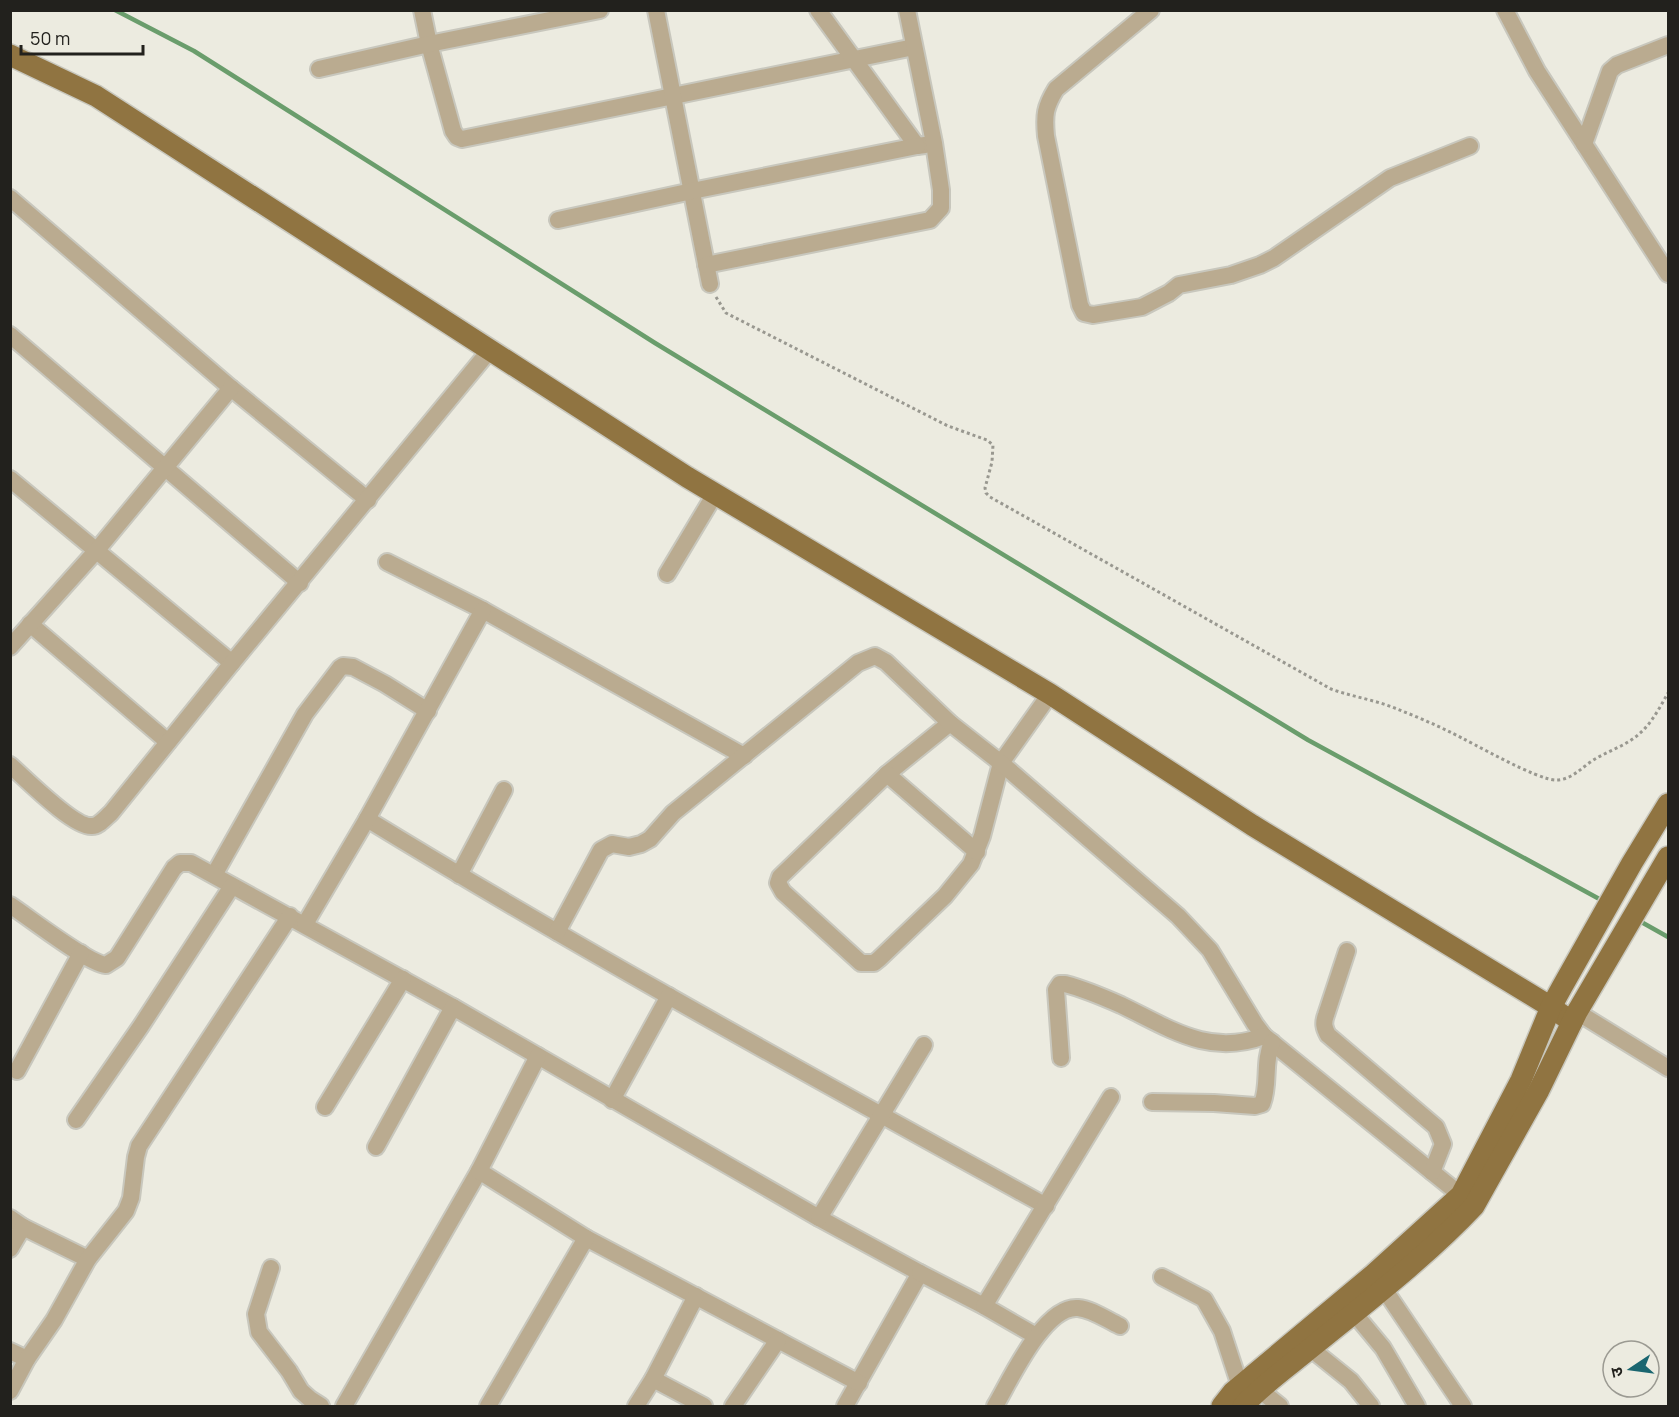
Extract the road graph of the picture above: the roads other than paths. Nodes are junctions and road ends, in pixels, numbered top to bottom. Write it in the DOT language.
graph roads {
  1 [pos="422,10"];
  2 [pos="600,10"];
  3 [pos="656,10"];
  4 [pos="818,10"];
  5 [pos="906,10"];
  6 [pos="1151,10"];
  7 [pos="1504,10"];
  8 [pos="429,44"];
  9 [pos="1668,45"];
  10 [pos="914,47"];
  11 [pos="10,55"];
  12 [pos="855,60"];
  13 [pos="319,69"];
  14 [pos="674,96"];
  15 [pos="934,143"];
  16 [pos="1584,144"];
  17 [pos="916,146"];
  18 [pos="1470,146"];
  19 [pos="692,191"];
  20 [pos="12,203"];
  21 [pos="558,220"];
  22 [pos="706,265"];
  23 [pos="1668,274"];
  24 [pos="710,284"];
  25 [pos="10,335"];
  26 [pos="490,350"];
  27 [pos="231,388"];
  28 [pos="165,468"];
  29 [pos="10,479"];
  30 [pos="715,494"];
  31 [pos="368,500"];
  32 [pos="97,550"];
  33 [pos="387,562"];
  34 [pos="667,574"];
  35 [pos="300,583"];
  36 [pos="483,610"];
  37 [pos="30,624"];
  38 [pos="13,639"];
  39 [pos="232,663"];
  40 [pos="1050,694"];
  41 [pos="428,711"];
  42 [pos="950,723"];
  43 [pos="168,742"];
  44 [pos="744,756"];
  45 [pos="1001,763"];
  46 [pos="10,765"];
  47 [pos="887,774"];
  48 [pos="504,790"];
  49 [pos="1668,804"];
  50 [pos="367,819"];
  51 [pos="977,852"];
  52 [pos="1668,857"];
  53 [pos="214,875"];
  54 [pos="459,875"];
  55 [pos="232,886"];
  56 [pos="10,905"];
  57 [pos="298,920"];
  58 [pos="557,932"];
  59 [pos="1347,951"];
  60 [pos="81,953"];
  61 [pos="403,980"];
  62 [pos="669,996"];
  63 [pos="453,1007"];
  64 [pos="1551,1007"];
  65 [pos="1574,1017"];
  66 [pos="1268,1039"];
  67 [pos="924,1045"];
  68 [pos="538,1056"];
  69 [pos="1061,1058"];
  70 [pos="1668,1068"];
  71 [pos="17,1071"];
  72 [pos="1111,1097"];
  73 [pos="612,1100"];
  74 [pos="1152,1102"];
  75 [pos="325,1107"];
  76 [pos="882,1115"];
  77 [pos="76,1120"];
  78 [pos="376,1147"];
  79 [pos="479,1171"];
  80 [pos="1432,1172"];
  81 [pos="1467,1200"];
  82 [pos="1046,1206"];
  83 [pos="819,1218"];
  84 [pos="17,1222"];
  85 [pos="586,1238"];
  86 [pos="10,1249"];
  87 [pos="88,1259"];
  88 [pos="271,1268"];
  89 [pos="920,1273"];
  90 [pos="1162,1277"];
  91 [pos="1379,1281"];
  92 [pos="696,1296"];
  93 [pos="984,1306"];
  94 [pos="1354,1313"];
  95 [pos="1120,1326"];
  96 [pos="1036,1336"];
  97 [pos="778,1340"];
  98 [pos="1310,1348"];
  99 [pos="10,1351"];
  100 [pos="27,1359"];
  101 [pos="653,1379"];
  102 [pos="860,1383"];
  103 [pos="10,1390"];
  104 [pos="1248,1394"];
  105 [pos="321,1407"];
  106 [pos="344,1407"];
  107 [pos="488,1407"];
  108 [pos="636,1407"];
  109 [pos="704,1407"];
  110 [pos="733,1407"];
  111 [pos="845,1407"];
  112 [pos="995,1407"];
  113 [pos="1222,1407"];
  114 [pos="1280,1407"];
  115 [pos="1371,1407"];
  116 [pos="1418,1407"];
  117 [pos="1463,1407"];
  1 -- 8 [label="street"];
  2 -- 8 [label="street"];
  3 -- 14 [label="street"];
  4 -- 12 [label="street"];
  5 -- 10 [label="street"];
  6 -- 18 [label="street"];
  7 -- 16 [label="street"];
  8 -- 13 [label="street"];
  8 -- 14 [label="street"];
  9 -- 16 [label="street"];
  10 -- 12 [label="street"];
  10 -- 15 [label="street"];
  11 -- 26 [label="main road"];
  12 -- 14 [label="street"];
  12 -- 17 [label="street"];
  14 -- 19 [label="street"];
  15 -- 17 [label="street"];
  15 -- 22 [label="street"];
  16 -- 23 [label="street"];
  17 -- 19 [label="street"];
  19 -- 21 [label="street"];
  19 -- 22 [label="street"];
  20 -- 27 [label="street"];
  22 -- 24 [label="street"];
  25 -- 28 [label="street"];
  26 -- 30 [label="main road"];
  26 -- 31 [label="street"];
  27 -- 28 [label="street"];
  27 -- 31 [label="street"];
  28 -- 32 [label="street"];
  28 -- 35 [label="street"];
  29 -- 32 [label="street"];
  30 -- 34 [label="street"];
  30 -- 40 [label="main road"];
  31 -- 35 [label="street"];
  32 -- 37 [label="street"];
  32 -- 39 [label="street"];
  33 -- 36 [label="street"];
  35 -- 39 [label="street"];
  36 -- 41 [label="street"];
  36 -- 44 [label="street"];
  37 -- 38 [label="street"];
  37 -- 43 [label="street"];
  39 -- 43 [label="street"];
  40 -- 45 [label="street"];
  40 -- 64 [label="main road"];
  41 -- 50 [label="street"];
  41 -- 53 [label="street"];
  42 -- 44 [label="street"];
  42 -- 45 [label="street"];
  42 -- 47 [label="street"];
  43 -- 46 [label="street"];
  44 -- 58 [label="street"];
  45 -- 51 [label="street"];
  45 -- 66 [label="street"];
  47 -- 51 [label="street"];
  47 -- 51 [label="street"];
  48 -- 54 [label="street"];
  49 -- 64 [label="main road"];
  50 -- 54 [label="street"];
  50 -- 57 [label="street"];
  52 -- 65 [label="main road"];
  53 -- 55 [label="street"];
  53 -- 60 [label="street"];
  54 -- 58 [label="street"];
  55 -- 57 [label="street"];
  55 -- 77 [label="street"];
  56 -- 60 [label="street"];
  57 -- 61 [label="street"];
  57 -- 87 [label="street"];
  58 -- 62 [label="street"];
  59 -- 80 [label="street"];
  60 -- 71 [label="street"];
  61 -- 63 [label="street"];
  61 -- 75 [label="street"];
  62 -- 73 [label="street"];
  62 -- 76 [label="street"];
  63 -- 68 [label="street"];
  63 -- 78 [label="street"];
  64 -- 65 [label="main road"];
  64 -- 81 [label="main road"];
  65 -- 70 [label="street"];
  65 -- 81 [label="main road"];
  66 -- 69 [label="street"];
  66 -- 74 [label="street"];
  66 -- 80 [label="street"];
  67 -- 76 [label="street"];
  68 -- 73 [label="street"];
  68 -- 79 [label="street"];
  72 -- 82 [label="street"];
  73 -- 83 [label="street"];
  76 -- 82 [label="street"];
  76 -- 83 [label="street"];
  79 -- 85 [label="street"];
  79 -- 106 [label="street"];
  80 -- 81 [label="street"];
  81 -- 91 [label="main road"];
  82 -- 93 [label="street"];
  83 -- 89 [label="street"];
  84 -- 86 [label="street"];
  84 -- 87 [label="street"];
  85 -- 92 [label="street"];
  85 -- 107 [label="street"];
  87 -- 100 [label="street"];
  88 -- 105 [label="street"];
  89 -- 93 [label="street"];
  89 -- 102 [label="street"];
  90 -- 104 [label="street"];
  91 -- 94 [label="main road"];
  91 -- 104 [label="main road"];
  91 -- 117 [label="street"];
  92 -- 97 [label="street"];
  92 -- 101 [label="street"];
  93 -- 96 [label="street"];
  94 -- 98 [label="main road"];
  94 -- 116 [label="street"];
  95 -- 96 [label="street"];
  96 -- 112 [label="street"];
  97 -- 102 [label="street"];
  97 -- 110 [label="street"];
  98 -- 104 [label="main road"];
  98 -- 115 [label="street"];
  99 -- 100 [label="street"];
  100 -- 103 [label="street"];
  101 -- 108 [label="street"];
  101 -- 109 [label="street"];
  102 -- 111 [label="street"];
  104 -- 113 [label="main road"];
  104 -- 114 [label="street"];
}
